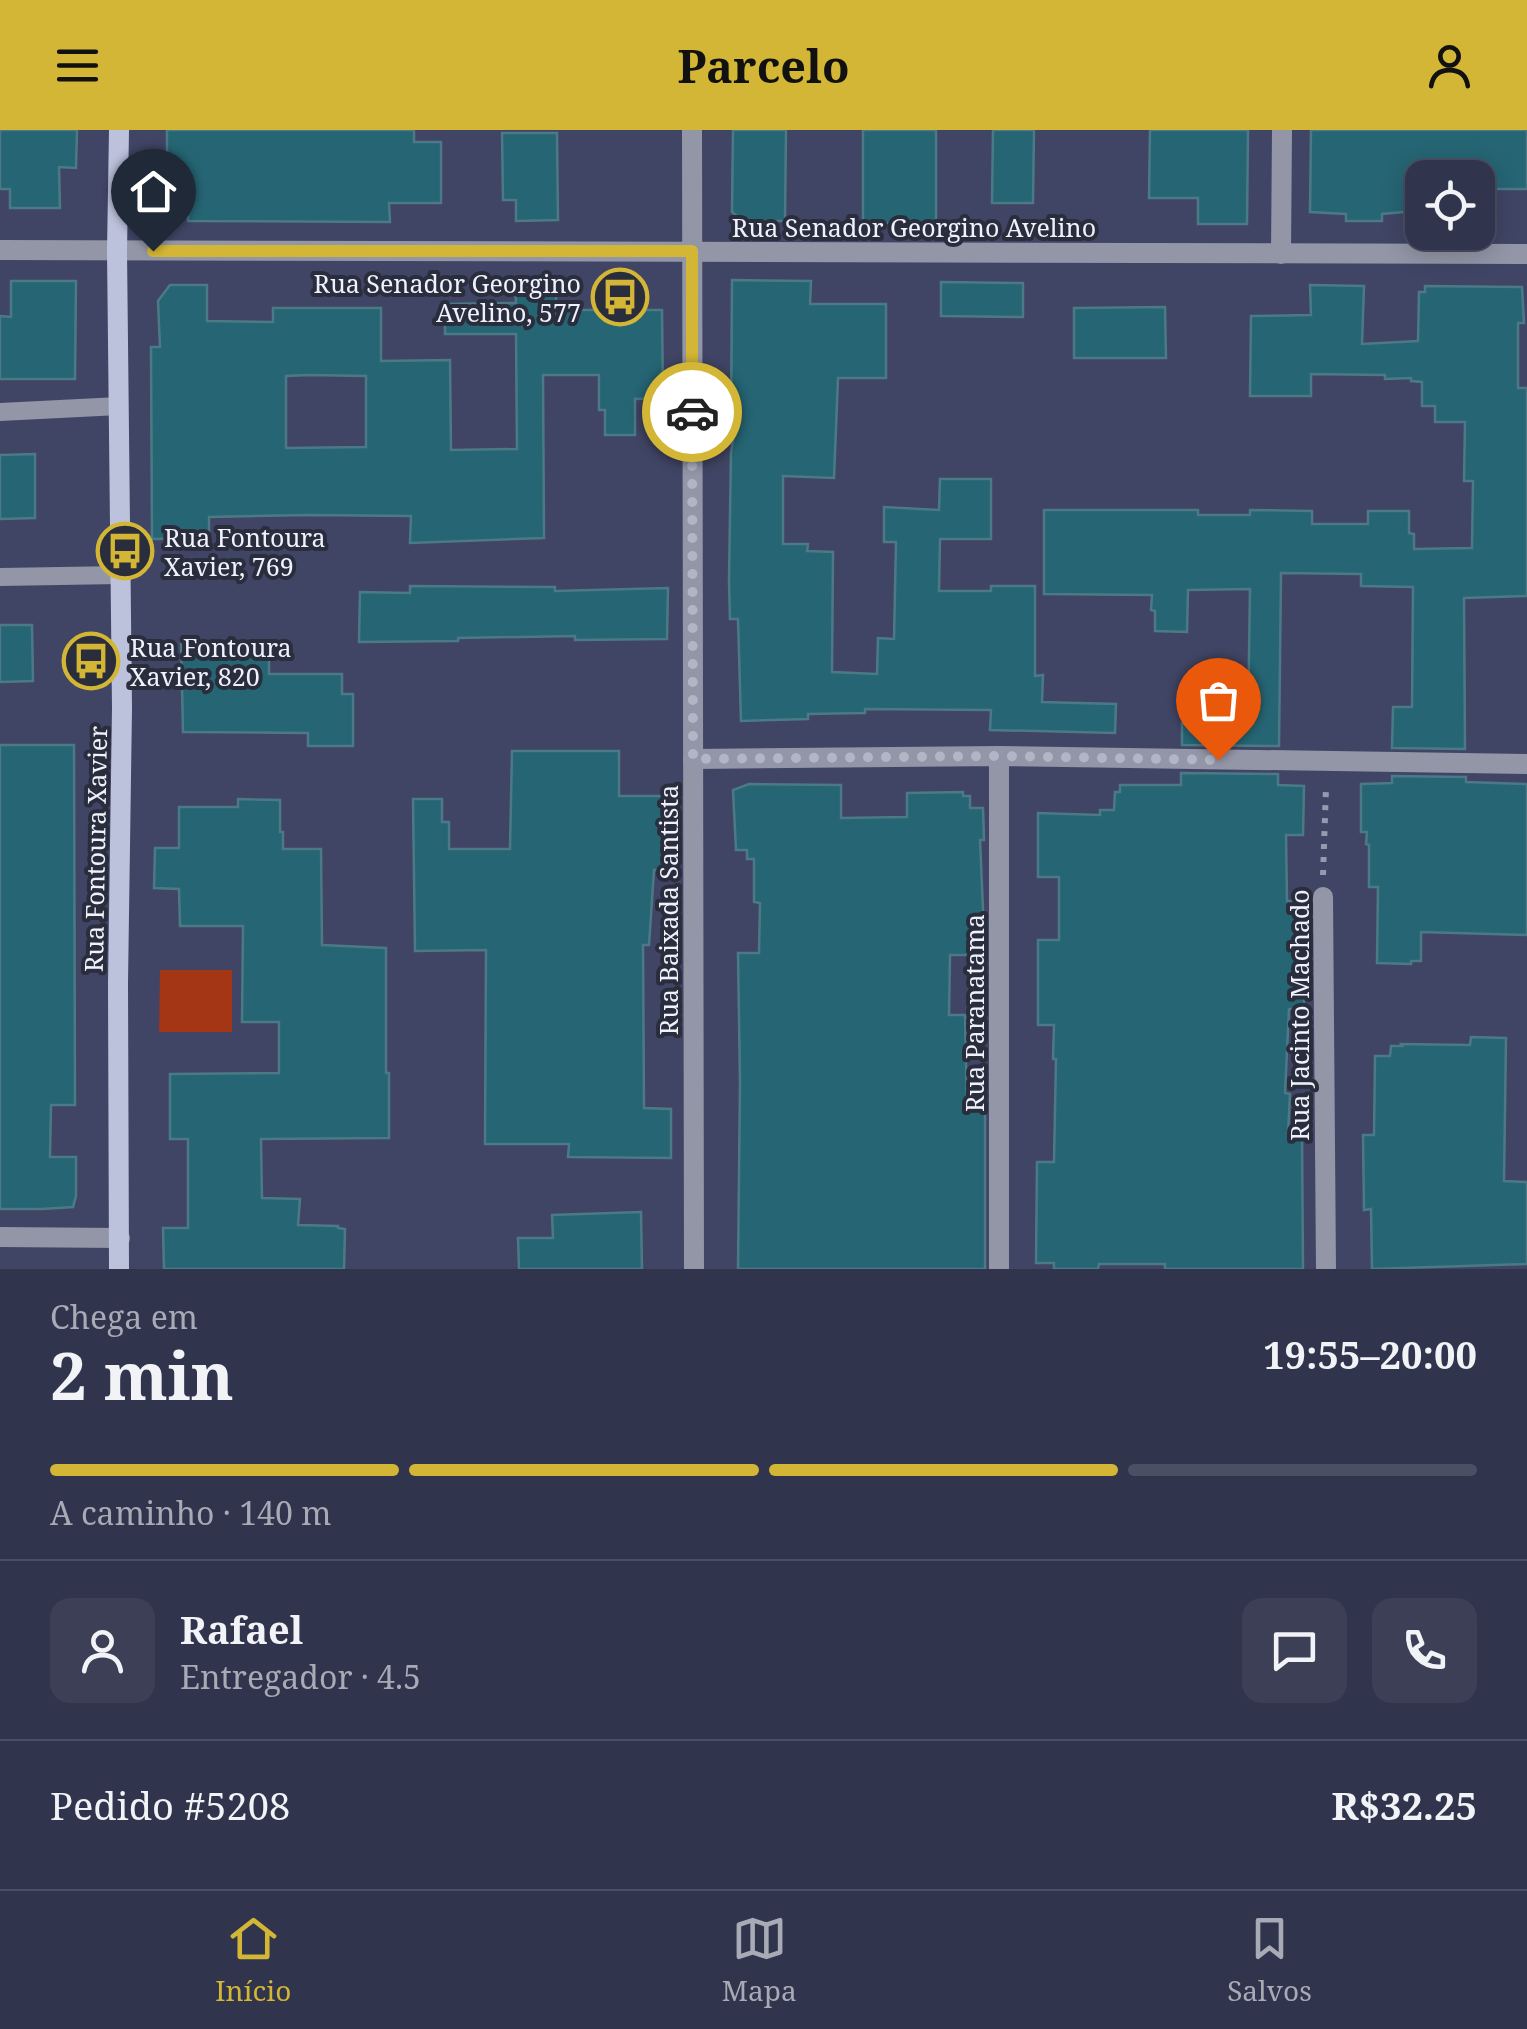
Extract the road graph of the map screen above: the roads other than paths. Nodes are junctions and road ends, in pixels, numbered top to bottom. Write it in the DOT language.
graph roads {
  1 [pos="119,130"];
  2 [pos="692,130"];
  3 [pos="1282,130"];
  4 [pos="0,250"];
  5 [pos="117,251"];
  6 [pos="692,251"];
  7 [pos="1281,254"];
  8 [pos="1527,254"];
  9 [pos="119,406"];
  10 [pos="0,412"];
  11 [pos="120,575"];
  12 [pos="0,577"];
  13 [pos="999,756"];
  14 [pos="693,759"];
  15 [pos="1527,764"];
  16 [pos="1323,896"];
  17 [pos="0,1237"];
  18 [pos="120,1238"];
  19 [pos="119,1269"];
  20 [pos="694,1269"];
  21 [pos="999,1269"];
  22 [pos="1326,1269"];
  1 -- 5 [label="main road, Rua Fontoura Xavier"];
  2 -- 6 [label="street, Rua Baixada Santista"];
  3 -- 7 [label="street"];
  4 -- 5 [label="street, Rua Senador Georgino Avelino"];
  5 -- 6 [label="street, Rua Senador Georgino Avelino"];
  5 -- 9 [label="main road, Rua Fontoura Xavier"];
  6 -- 7 [label="street, Rua Senador Georgino Avelino"];
  6 -- 14 [label="street, Rua Baixada Santista"];
  7 -- 8 [label="street, Rua Senador Georgino Avelino"];
  9 -- 10 [label="lane"];
  9 -- 11 [label="main road, Rua Fontoura Xavier"];
  11 -- 12 [label="lane"];
  11 -- 18 [label="main road, Rua Fontoura Xavier"];
  13 -- 14 [label="street"];
  13 -- 15 [label="street"];
  13 -- 21 [label="street, Rua Paranatama"];
  14 -- 20 [label="street, Rua Baixada Santista"];
  16 -- 22 [label="street, Rua Jacinto Machado"];
  17 -- 18 [label="street"];
  18 -- 19 [label="main road, Rua Fontoura Xavier"];
}
